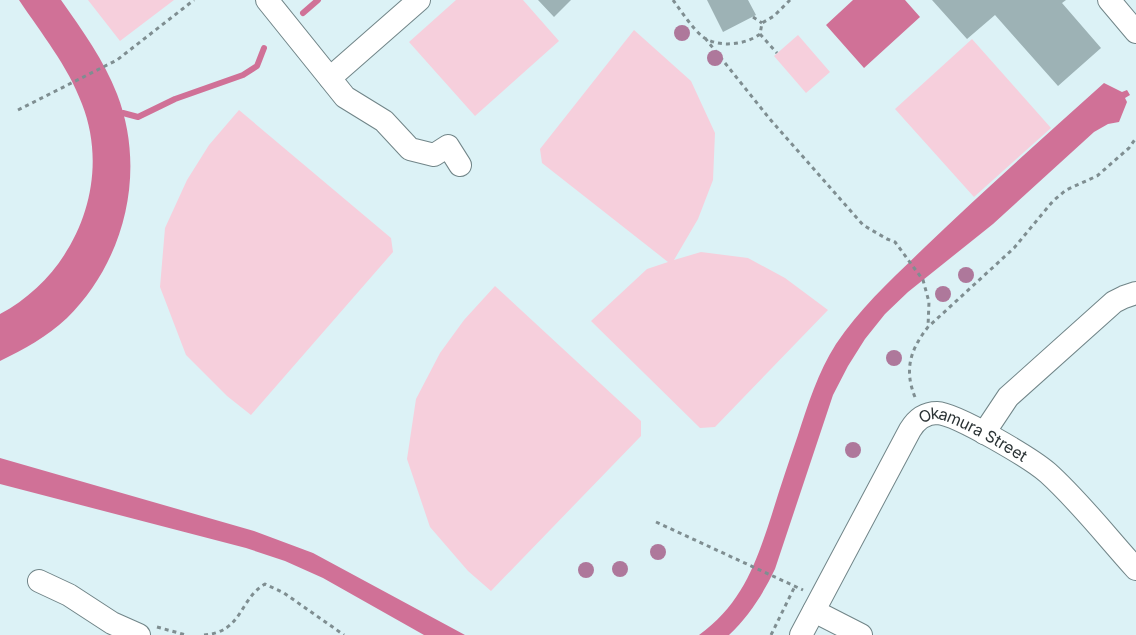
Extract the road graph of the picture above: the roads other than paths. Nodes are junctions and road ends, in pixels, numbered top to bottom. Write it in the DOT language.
graph roads {
  1 [pos="267,0"];
  2 [pos="419,0"];
  3 [pos="1108,0"];
  4 [pos="1136,32"];
  5 [pos="330,78"];
  6 [pos="460,165"];
  7 [pos="1136,293"];
  8 [pos="984,433"];
  9 [pos="1136,569"];
  10 [pos="39,580"];
  11 [pos="811,602"];
  12 [pos="150,632"];
  13 [pos="801,635"];
  14 [pos="861,635"];
  1 -- 5 [label="street"];
  2 -- 5 [label="street"];
  3 -- 4 [label="street"];
  5 -- 6 [label="street"];
  7 -- 8 [label="street"];
  8 -- 9 [label="street, Okamura Street"];
  8 -- 11 [label="street, Okamura Street"];
  10 -- 12 [label="street"];
  11 -- 13 [label="street, Okamura Street"];
  11 -- 14 [label="street"];
}
